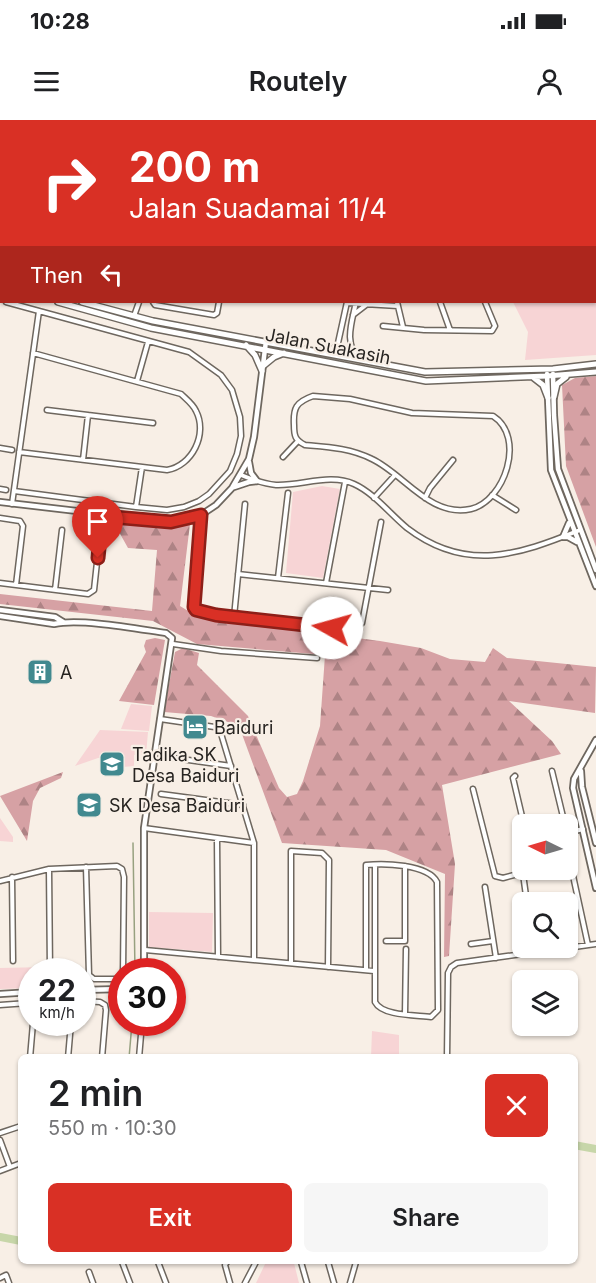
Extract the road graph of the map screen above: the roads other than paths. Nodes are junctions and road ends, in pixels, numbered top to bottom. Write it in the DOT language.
graph roads {
  1 [pos="10,303"];
  2 [pos="62,303"];
  3 [pos="86,303"];
  4 [pos="139,303"];
  5 [pos="154,303"];
  6 [pos="219,303"];
  7 [pos="347,303"];
  8 [pos="355,303"];
  9 [pos="364,303"];
  10 [pos="440,303"];
  11 [pos="484,303"];
  12 [pos="398,304"];
  13 [pos="367,305"];
  14 [pos="39,311"];
  15 [pos="353,315"];
  16 [pos="134,316"];
  17 [pos="383,326"];
  18 [pos="403,327"];
  19 [pos="450,330"];
  20 [pos="266,341"];
  21 [pos="148,342"];
  22 [pos="246,345"];
  23 [pos="265,348"];
  24 [pos="314,351"];
  25 [pos="285,352"];
  26 [pos="33,353"];
  27 [pos="360,360"];
  28 [pos="596,364"];
  29 [pos="262,369"];
  30 [pos="550,369"];
  31 [pos="596,372"];
  32 [pos="570,374"];
  33 [pos="532,376"];
  34 [pos="550,376"];
  35 [pos="137,381"];
  36 [pos="551,397"];
  37 [pos="47,410"];
  38 [pos="88,415"];
  39 [pos="153,423"];
  40 [pos="298,441"];
  41 [pos="0,448"];
  42 [pos="12,450"];
  43 [pos="19,452"];
  44 [pos="283,457"];
  45 [pos="249,459"];
  46 [pos="83,460"];
  47 [pos="453,460"];
  48 [pos="142,467"];
  49 [pos="241,475"];
  50 [pos="395,475"];
  51 [pos="257,481"];
  52 [pos="345,482"];
  53 [pos="232,488"];
  54 [pos="0,489"];
  55 [pos="6,490"];
  56 [pos="14,491"];
  57 [pos="288,493"];
  58 [pos="492,495"];
  59 [pos="374,498"];
  60 [pos="425,498"];
  61 [pos="0,502"];
  62 [pos="12,504"];
  63 [pos="245,504"];
  64 [pos="136,507"];
  65 [pos="516,510"];
  66 [pos="201,515"];
  67 [pos="102,516"];
  68 [pos="0,518"];
  69 [pos="570,520"];
  70 [pos="381,522"];
  71 [pos="62,530"];
  72 [pos="580,530"];
  73 [pos="574,532"];
  74 [pos="563,537"];
  75 [pos="579,544"];
  76 [pos="596,570"];
  77 [pos="238,574"];
  78 [pos="278,578"];
  79 [pos="0,583"];
  80 [pos="326,583"];
  81 [pos="16,585"];
  82 [pos="596,586"];
  83 [pos="369,588"];
  84 [pos="55,590"];
  85 [pos="388,590"];
  86 [pos="0,610"];
  87 [pos="0,616"];
  88 [pos="234,617"];
  89 [pos="63,622"];
  90 [pos="173,644"];
  91 [pos="317,658"];
  92 [pos="159,719"];
  93 [pos="219,728"];
  94 [pos="235,730"];
  95 [pos="596,740"];
  96 [pos="167,757"];
  97 [pos="231,766"];
  98 [pos="552,771"];
  99 [pos="580,771"];
  100 [pos="515,776"];
  101 [pos="473,789"];
  102 [pos="161,794"];
  103 [pos="243,805"];
  104 [pos="521,814"];
  105 [pos="562,814"];
  106 [pos="144,828"];
  107 [pos="583,829"];
  108 [pos="578,830"];
  109 [pos="217,839"];
  110 [pos="254,843"];
  111 [pos="596,843"];
  112 [pos="375,865"];
  113 [pos="405,866"];
  114 [pos="86,867"];
  115 [pos="49,869"];
  116 [pos="512,876"];
  117 [pos="12,877"];
  118 [pos="574,880"];
  119 [pos="0,881"];
  120 [pos="485,887"];
  121 [pos="596,888"];
  122 [pos="386,941"];
  123 [pos="493,941"];
  124 [pos="471,944"];
  125 [pos="596,944"];
  126 [pos="588,945"];
  127 [pos="578,946"];
  128 [pos="406,949"];
  129 [pos="145,950"];
  130 [pos="512,953"];
  131 [pos="495,955"];
  132 [pos="218,957"];
  133 [pos="50,958"];
  134 [pos="122,958"];
  135 [pos="145,958"];
  136 [pos="254,960"];
  137 [pos="14,961"];
  138 [pos="291,963"];
  139 [pos="328,967"];
  140 [pos="366,970"];
  141 [pos="374,971"];
  142 [pos="108,979"];
  143 [pos="18,993"];
  144 [pos="0,994"];
  145 [pos="96,1002"];
  146 [pos="18,1004"];
  147 [pos="0,1005"];
  148 [pos="405,1014"];
  149 [pos="32,1036"];
  150 [pos="70,1036"];
  151 [pos="141,1036"];
  152 [pos="30,1054"];
  153 [pos="68,1054"];
  154 [pos="102,1054"];
  155 [pos="139,1054"];
  156 [pos="447,1054"];
  157 [pos="18,1127"];
  158 [pos="0,1133"];
  159 [pos="0,1140"];
  160 [pos="18,1164"];
  161 [pos="9,1167"];
  162 [pos="0,1171"];
  163 [pos="123,1264"];
  164 [pos="159,1264"];
  165 [pos="226,1264"];
  166 [pos="255,1264"];
  167 [pos="302,1264"];
  168 [pos="329,1264"];
  169 [pos="355,1264"];
  170 [pos="89,1272"];
  171 [pos="0,1278"];
  172 [pos="9,1283"];
  173 [pos="93,1283"];
  174 [pos="130,1283"];
  175 [pos="166,1283"];
  176 [pos="230,1283"];
  177 [pos="244,1283"];
  178 [pos="307,1283"];
  179 [pos="334,1283"];
  180 [pos="350,1283"];
  1 -- 14 [label="street"];
  2 -- 22 [label="main road, Jalan Suakasih"];
  3 -- 16 [label="main road, Jalan Suakasih"];
  4 -- 16 [label="street"];
  5 -- 6 [label="street"];
  7 -- 24 [label="street"];
  8 -- 13 [label="street"];
  8 -- 15 [label="street"];
  9 -- 13 [label="street"];
  10 -- 19 [label="street"];
  11 -- 19 [label="street"];
  12 -- 13 [label="street"];
  12 -- 18 [label="street"];
  13 -- 15 [label="street"];
  14 -- 21 [label="street"];
  14 -- 26 [label="street"];
  15 -- 27 [label="street"];
  16 -- 20 [label="main road, Jalan Suakasih"];
  17 -- 18 [label="street"];
  18 -- 19 [label="street"];
  20 -- 23 [label="street"];
  20 -- 24 [label="main road, Jalan Suakasih"];
  21 -- 35 [label="street"];
  21 -- 64 [label="street"];
  22 -- 23 [label="main road, Jalan Suakasih"];
  22 -- 29 [label="main road"];
  23 -- 25 [label="main road, Jalan Suakasih"];
  23 -- 29 [label="street"];
  24 -- 27 [label="main road, Jalan Suakasih"];
  25 -- 29 [label="main road"];
  25 -- 33 [label="main road, Jalan Suakasih"];
  26 -- 35 [label="street"];
  26 -- 43 [label="street"];
  27 -- 30 [label="main road, Jalan Suakasih"];
  28 -- 30 [label="main road, Jalan Suakasih"];
  29 -- 45 [label="street"];
  30 -- 34 [label="street"];
  31 -- 32 [label="main road, Jalan Suakasih"];
  32 -- 34 [label="main road, Jalan Suakasih"];
  32 -- 36 [label="main road"];
  33 -- 34 [label="main road, Jalan Suakasih"];
  33 -- 36 [label="main road"];
  34 -- 36 [label="street"];
  35 -- 48 [label="street"];
  36 -- 69 [label="street"];
  36 -- 72 [label="street"];
  37 -- 38 [label="street"];
  38 -- 39 [label="street"];
  38 -- 46 [label="street"];
  40 -- 44 [label="street"];
  40 -- 50 [label="street"];
  40 -- 58 [label="street"];
  41 -- 42 [label="street"];
  43 -- 46 [label="street"];
  43 -- 56 [label="street"];
  45 -- 49 [label="street"];
  45 -- 51 [label="street"];
  46 -- 48 [label="street"];
  47 -- 60 [label="street"];
  48 -- 64 [label="street"];
  49 -- 51 [label="street"];
  49 -- 53 [label="street"];
  50 -- 59 [label="street"];
  50 -- 60 [label="street"];
  51 -- 52 [label="street"];
  51 -- 53 [label="street"];
  52 -- 59 [label="street"];
  52 -- 80 [label="street"];
  53 -- 66 [label="street"];
  54 -- 55 [label="street"];
  56 -- 62 [label="street"];
  56 -- 64 [label="street"];
  57 -- 78 [label="street"];
  58 -- 60 [label="street"];
  58 -- 65 [label="street"];
  59 -- 74 [label="street"];
  61 -- 62 [label="street"];
  62 -- 67 [label="street"];
  63 -- 77 [label="street"];
  66 -- 67 [label="street"];
  66 -- 88 [label="street"];
  67 -- 84 [label="street"];
  68 -- 81 [label="street"];
  69 -- 73 [label="street"];
  69 -- 74 [label="street"];
  70 -- 83 [label="street"];
  71 -- 84 [label="street"];
  72 -- 73 [label="street"];
  72 -- 76 [label="street"];
  73 -- 74 [label="street"];
  73 -- 75 [label="street"];
  74 -- 75 [label="street"];
  75 -- 82 [label="street"];
  77 -- 78 [label="street"];
  77 -- 88 [label="street"];
  78 -- 80 [label="street"];
  79 -- 81 [label="street"];
  80 -- 83 [label="street"];
  81 -- 84 [label="street"];
  83 -- 85 [label="street"];
  83 -- 88 [label="street"];
  86 -- 89 [label="street"];
  87 -- 89 [label="street"];
  89 -- 90 [label="street"];
  90 -- 91 [label="street"];
  90 -- 92 [label="street"];
  92 -- 93 [label="street"];
  92 -- 106 [label="street"];
  93 -- 94 [label="street"];
  93 -- 97 [label="street"];
  95 -- 99 [label="street"];
  96 -- 97 [label="street"];
  97 -- 103 [label="street"];
  98 -- 105 [label="street"];
  99 -- 107 [label="street"];
  99 -- 111 [label="street"];
  100 -- 104 [label="street"];
  101 -- 116 [label="street"];
  102 -- 103 [label="street"];
  103 -- 110 [label="street"];
  106 -- 109 [label="street"];
  106 -- 129 [label="street"];
  107 -- 108 [label="street"];
  107 -- 121 [label="street"];
  109 -- 110 [label="street"];
  109 -- 132 [label="street"];
  110 -- 136 [label="street"];
  112 -- 113 [label="street"];
  112 -- 140 [label="street"];
  112 -- 141 [label="street"];
  113 -- 122 [label="street"];
  113 -- 148 [label="street"];
  114 -- 115 [label="street"];
  114 -- 134 [label="street"];
  114 -- 142 [label="street"];
  115 -- 117 [label="street"];
  115 -- 133 [label="street"];
  117 -- 119 [label="street"];
  117 -- 137 [label="street"];
  118 -- 126 [label="street"];
  120 -- 123 [label="street"];
  123 -- 124 [label="street"];
  123 -- 131 [label="street"];
  125 -- 126 [label="street"];
  126 -- 127 [label="street"];
  128 -- 148 [label="street"];
  129 -- 132 [label="street"];
  129 -- 135 [label="street"];
  130 -- 131 [label="street"];
  131 -- 156 [label="street"];
  132 -- 136 [label="street"];
  136 -- 138 [label="street"];
  138 -- 139 [label="street"];
  138 -- 139 [label="street"];
  139 -- 140 [label="street"];
  140 -- 141 [label="street"];
  141 -- 148 [label="street"];
  143 -- 144 [label="street"];
  145 -- 154 [label="street"];
  146 -- 147 [label="street"];
  149 -- 152 [label="street"];
  150 -- 153 [label="street"];
  151 -- 155 [label="street"];
  157 -- 158 [label="street"];
  159 -- 161 [label="street"];
  160 -- 161 [label="street"];
  161 -- 162 [label="street"];
  163 -- 174 [label="street"];
  164 -- 175 [label="street"];
  165 -- 176 [label="street"];
  166 -- 177 [label="street"];
  167 -- 178 [label="street"];
  168 -- 179 [label="street"];
  169 -- 180 [label="street"];
  170 -- 173 [label="street"];
  171 -- 172 [label="street"];
}
